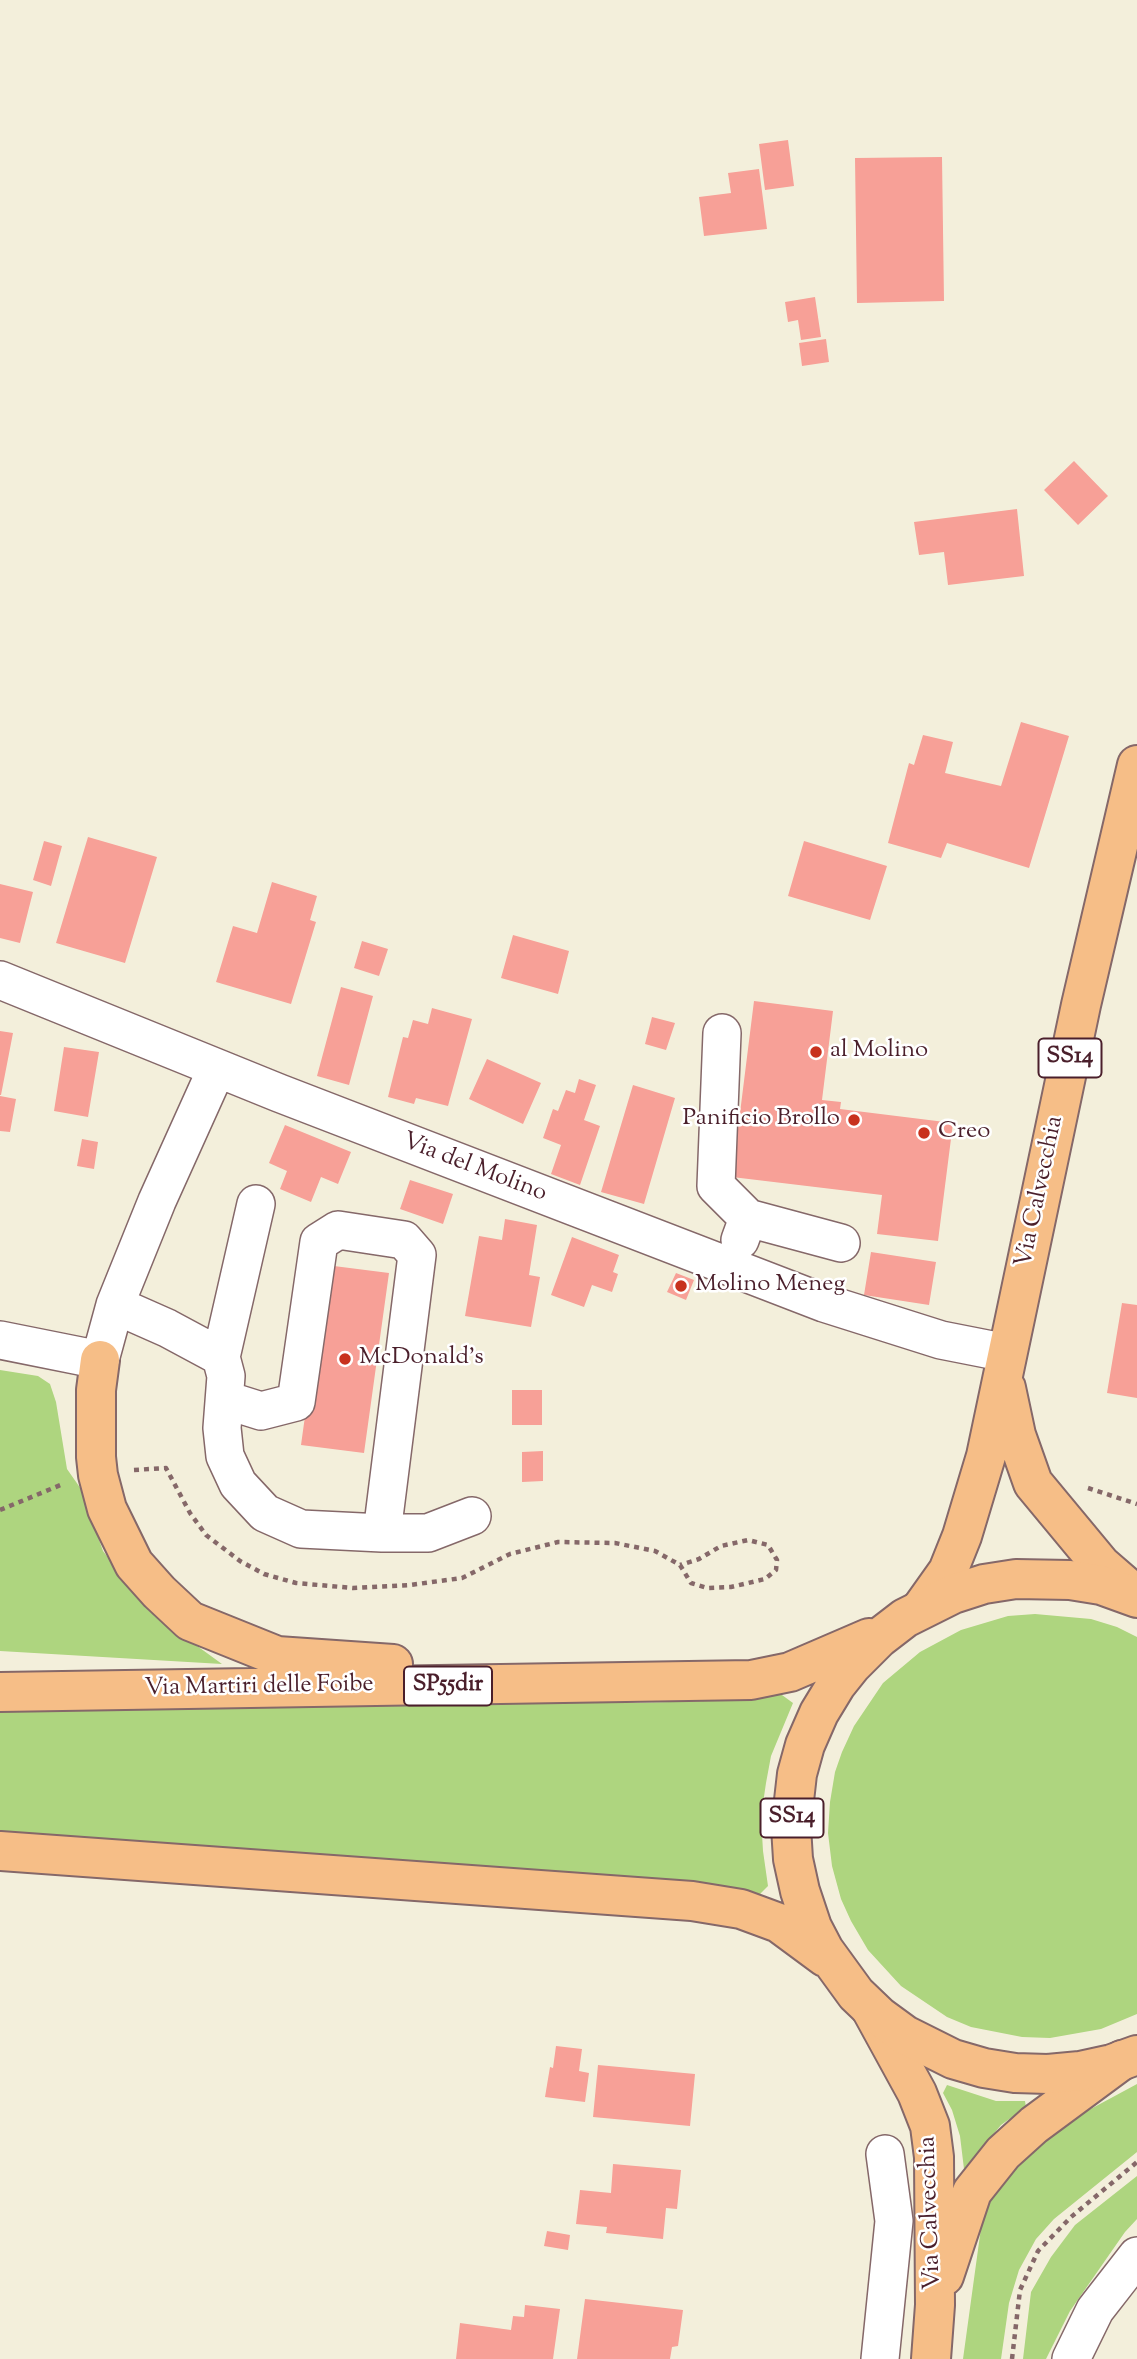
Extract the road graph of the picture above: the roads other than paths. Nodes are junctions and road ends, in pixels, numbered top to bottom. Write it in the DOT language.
graph roads {
  1 [pos="1137,765"];
  2 [pos="0,981"];
  3 [pos="722,1033"];
  4 [pos="217,1068"];
  5 [pos="256,1204"];
  6 [pos="748,1218"];
  7 [pos="841,1242"];
  8 [pos="731,1268"];
  9 [pos="115,1305"];
  10 [pos="0,1340"];
  11 [pos="221,1357"];
  12 [pos="100,1360"];
  13 [pos="1004,1363"];
  14 [pos="226,1400"];
  15 [pos="472,1516"];
  16 [pos="382,1533"];
  17 [pos="1137,1597"];
  18 [pos="921,1609"];
  19 [pos="887,1631"];
  20 [pos="483,1685"];
  21 [pos="0,1692"];
  22 [pos="0,1851"];
  23 [pos="830,1960"];
  24 [pos="871,2009"];
  25 [pos="1129,2057"];
  26 [pos="886,2154"];
  27 [pos="1137,2256"];
  28 [pos="935,2305"];
  29 [pos="880,2359"];
  30 [pos="931,2359"];
  31 [pos="1071,2359"];
  1 -- 13 [label="main road, Via Calvecchia / SS14"];
  2 -- 4 [label="street, Via del Molino"];
  3 -- 6 [label="street"];
  4 -- 8 [label="street, Via del Molino"];
  4 -- 9 [label="street"];
  5 -- 11 [label="street"];
  6 -- 7 [label="street"];
  6 -- 8 [label="street"];
  8 -- 13 [label="street, Via del Molino"];
  9 -- 11 [label="street"];
  9 -- 12 [label="street"];
  10 -- 12 [label="street"];
  11 -- 14 [label="street"];
  12 -- 20 [label="main road"];
  13 -- 17 [label="main road, Via Calvecchia / SS14"];
  13 -- 18 [label="main road, Via Calvecchia / SS14"];
  14 -- 16 [label="street"];
  14 -- 16 [label="street"];
  15 -- 16 [label="street"];
  17 -- 18 [label="main road, SS14"];
  18 -- 19 [label="main road, SS14"];
  19 -- 20 [label="main road, Via Martiri delle Foibe / SP55dir"];
  19 -- 23 [label="main road, SS14"];
  20 -- 21 [label="main road, Via Martiri delle Foibe / SP55dir"];
  22 -- 23 [label="main road"];
  23 -- 24 [label="main road, SS14"];
  24 -- 25 [label="main road, SS14"];
  24 -- 28 [label="main road, Via Calvecchia"];
  25 -- 28 [label="main road, Via Calvecchia"];
  26 -- 29 [label="street"];
  27 -- 31 [label="street"];
  28 -- 30 [label="main road, Via Calvecchia"];
}
